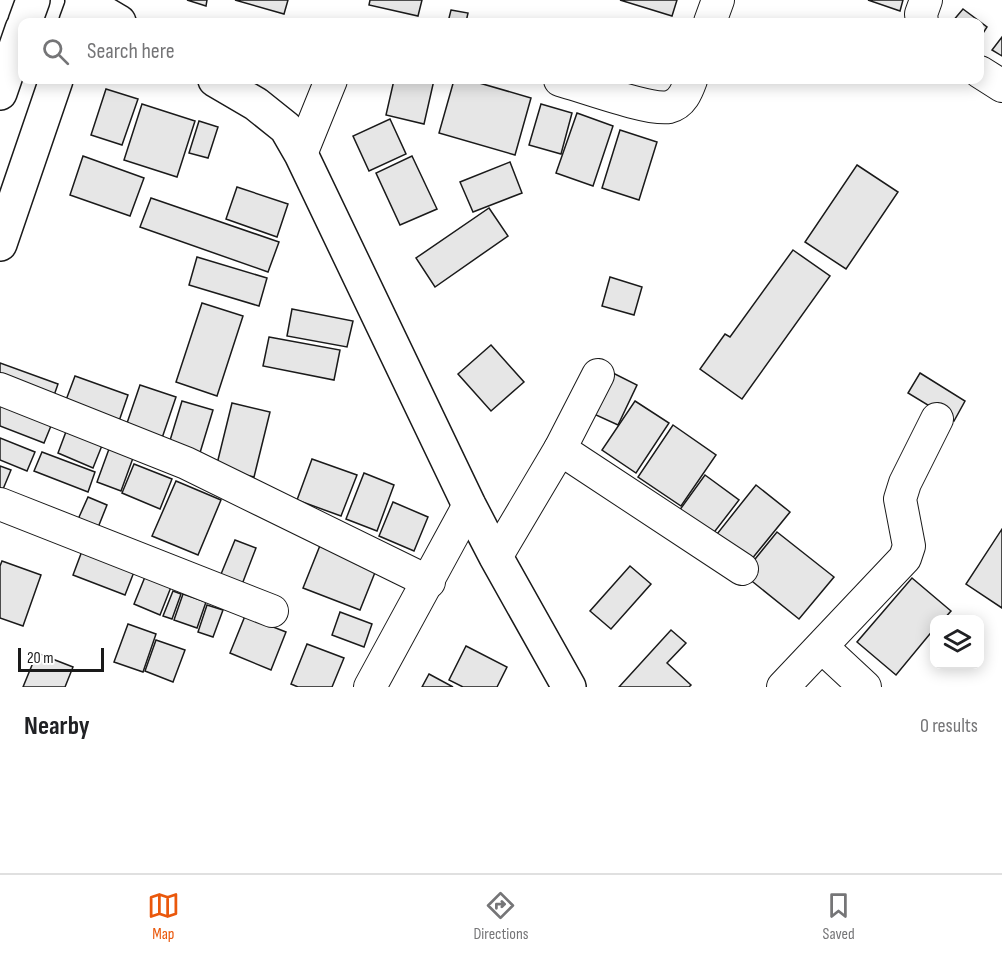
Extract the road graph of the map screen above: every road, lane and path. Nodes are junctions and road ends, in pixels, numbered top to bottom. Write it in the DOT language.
graph roads {
  1 [pos="33,0"];
  2 [pos="718,0"];
  3 [pos="926,0"];
  4 [pos="81,6"];
  5 [pos="26,18"];
  6 [pos="110,18"];
  7 [pos="711,18"];
  8 [pos="922,18"];
  9 [pos="18,41"];
  10 [pos="984,75"];
  11 [pos="55,84"];
  12 [pos="222,84"];
  13 [pos="329,84"];
  14 [pos="574,84"];
  15 [pos="689,84"];
  16 [pos="1002,86"];
  17 [pos="0,93"];
  18 [pos="300,154"];
  19 [pos="0,244"];
  20 [pos="598,375"];
  21 [pos="0,389"];
  22 [pos="937,419"];
  23 [pos="560,449"];
  24 [pos="0,504"];
  25 [pos="469,505"];
  26 [pos="496,557"];
  27 [pos="742,569"];
  28 [pos="429,582"];
  29 [pos="272,611"];
  30 [pos="822,647"];
  31 [pos="370,687"];
  32 [pos="569,687"];
  33 [pos="783,687"];
  34 [pos="865,687"];
  1 -- 5 [label="main road"];
  2 -- 7 [label="street"];
  3 -- 8 [label="street"];
  4 -- 6 [label="main road"];
  9 -- 17 [label="main road"];
  10 -- 16 [label="street"];
  11 -- 19 [label="main road"];
  12 -- 18 [label="main road"];
  13 -- 18 [label="street"];
  14 -- 15 [label="street"];
  18 -- 25 [label="main road"];
  20 -- 23 [label="street"];
  21 -- 28 [label="street"];
  22 -- 30 [label="street"];
  23 -- 26 [label="street"];
  23 -- 27 [label="street"];
  24 -- 29 [label="street"];
  25 -- 26 [label="main road"];
  25 -- 28 [label="street"];
  26 -- 32 [label="main road"];
  28 -- 31 [label="street"];
  30 -- 33 [label="street"];
  30 -- 34 [label="street"];
}
